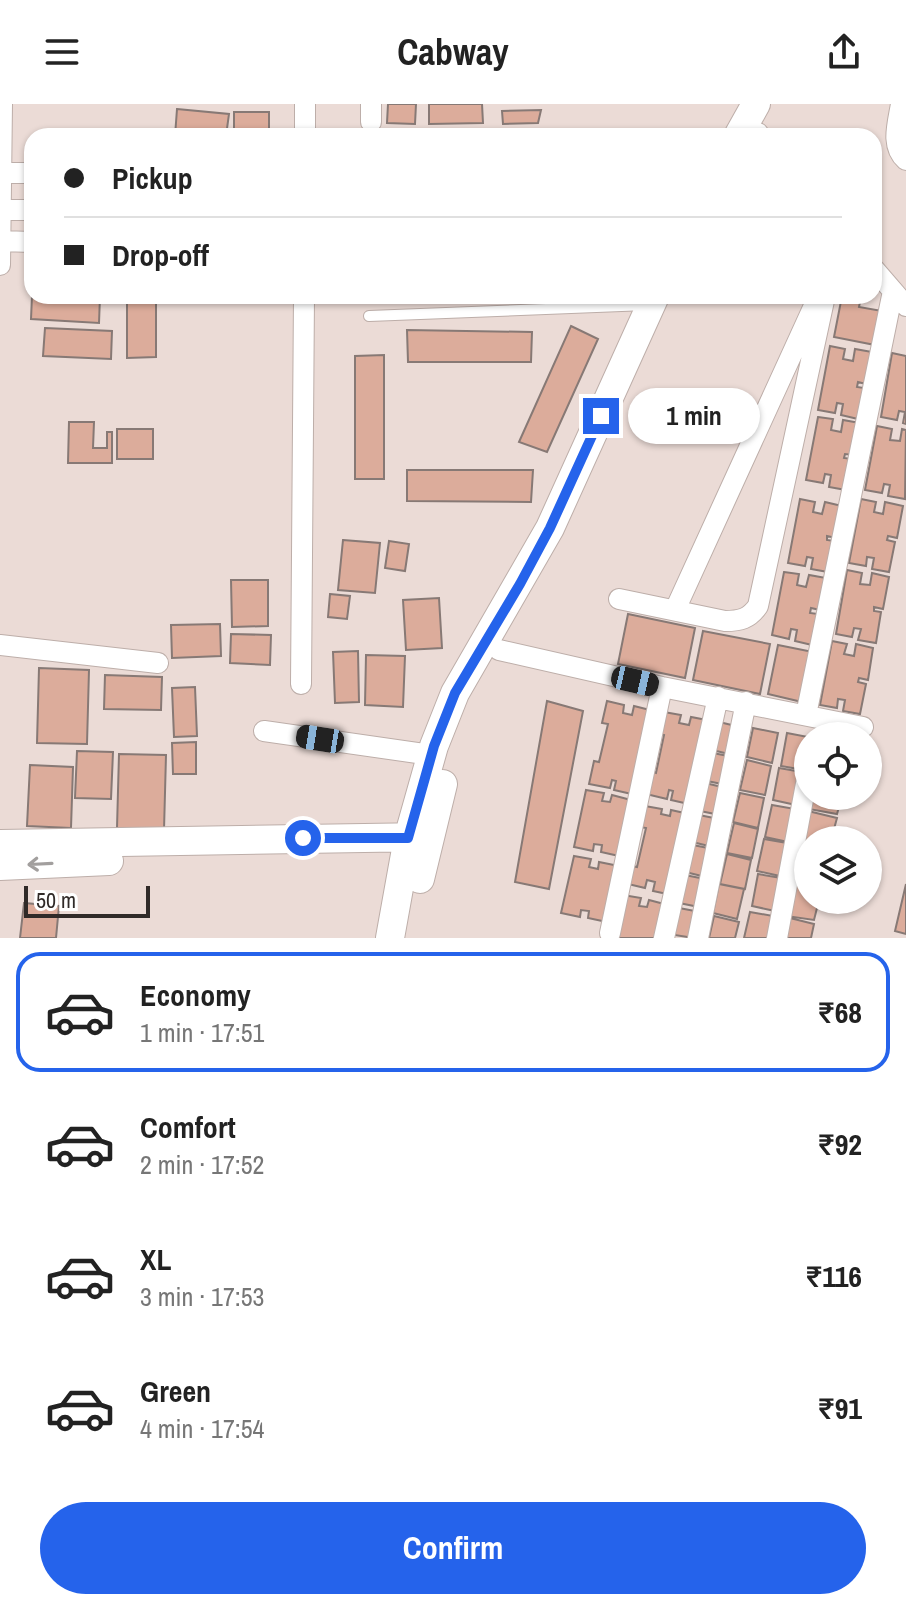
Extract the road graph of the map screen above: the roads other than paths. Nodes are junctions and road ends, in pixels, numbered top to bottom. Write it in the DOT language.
graph roads {
  1 [pos="2,104"];
  2 [pos="305,104"];
  3 [pos="756,104"];
  4 [pos="775,104"];
  5 [pos="901,104"];
  6 [pos="305,128"];
  7 [pos="754,128"];
  8 [pos="758,128"];
  9 [pos="906,160"];
  10 [pos="1,168"];
  11 [pos="24,172"];
  12 [pos="1,210"];
  13 [pos="24,210"];
  14 [pos="0,241"];
  15 [pos="24,242"];
  16 [pos="0,265"];
  17 [pos="882,278"];
  18 [pos="900,299"];
  19 [pos="304,304"];
  20 [pos="574,304"];
  21 [pos="658,304"];
  22 [pos="658,304"];
  23 [pos="818,304"];
  24 [pos="820,304"];
  25 [pos="369,316"];
  26 [pos="619,599"];
  27 [pos="675,610"];
  28 [pos="0,645"];
  29 [pos="499,650"];
  30 [pos="158,663"];
  31 [pos="301,684"];
  32 [pos="662,687"];
  33 [pos="718,697"];
  34 [pos="746,702"];
  35 [pos="810,722"];
  36 [pos="813,722"];
  37 [pos="264,731"];
  38 [pos="431,755"];
  39 [pos="801,810"];
  40 [pos="0,844"];
  41 [pos="417,844"];
  42 [pos="0,866"];
  43 [pos="610,933"];
  44 [pos="390,938"];
  45 [pos="408,938"];
  46 [pos="664,938"];
  47 [pos="698,938"];
  48 [pos="777,938"];
  1 -- 10 [label="street"];
  2 -- 6 [label="street"];
  3 -- 7 [label="main road"];
  4 -- 8 [label="main road"];
  5 -- 9 [label="street"];
  10 -- 11 [label="street"];
  10 -- 12 [label="street"];
  12 -- 13 [label="street"];
  12 -- 14 [label="street"];
  14 -- 15 [label="street"];
  14 -- 16 [label="street"];
  17 -- 18 [label="street"];
  18 -- 36 [label="street"];
  19 -- 31 [label="street"];
  20 -- 25 [label="lane"];
  21 -- 29 [label="main road"];
  22 -- 38 [label="main road"];
  23 -- 27 [label="street"];
  24 -- 27 [label="street"];
  26 -- 27 [label="street"];
  28 -- 30 [label="street"];
  29 -- 32 [label="street"];
  29 -- 41 [label="main road"];
  32 -- 33 [label="street"];
  32 -- 43 [label="street"];
  33 -- 34 [label="street"];
  33 -- 46 [label="street"];
  34 -- 35 [label="street"];
  34 -- 47 [label="street"];
  37 -- 38 [label="street"];
  38 -- 41 [label="main road"];
  39 -- 48 [label="street"];
  40 -- 41 [label="main road"];
  41 -- 42 [label="main road, one-way"];
  41 -- 44 [label="main road"];
  41 -- 45 [label="main road"];
}
